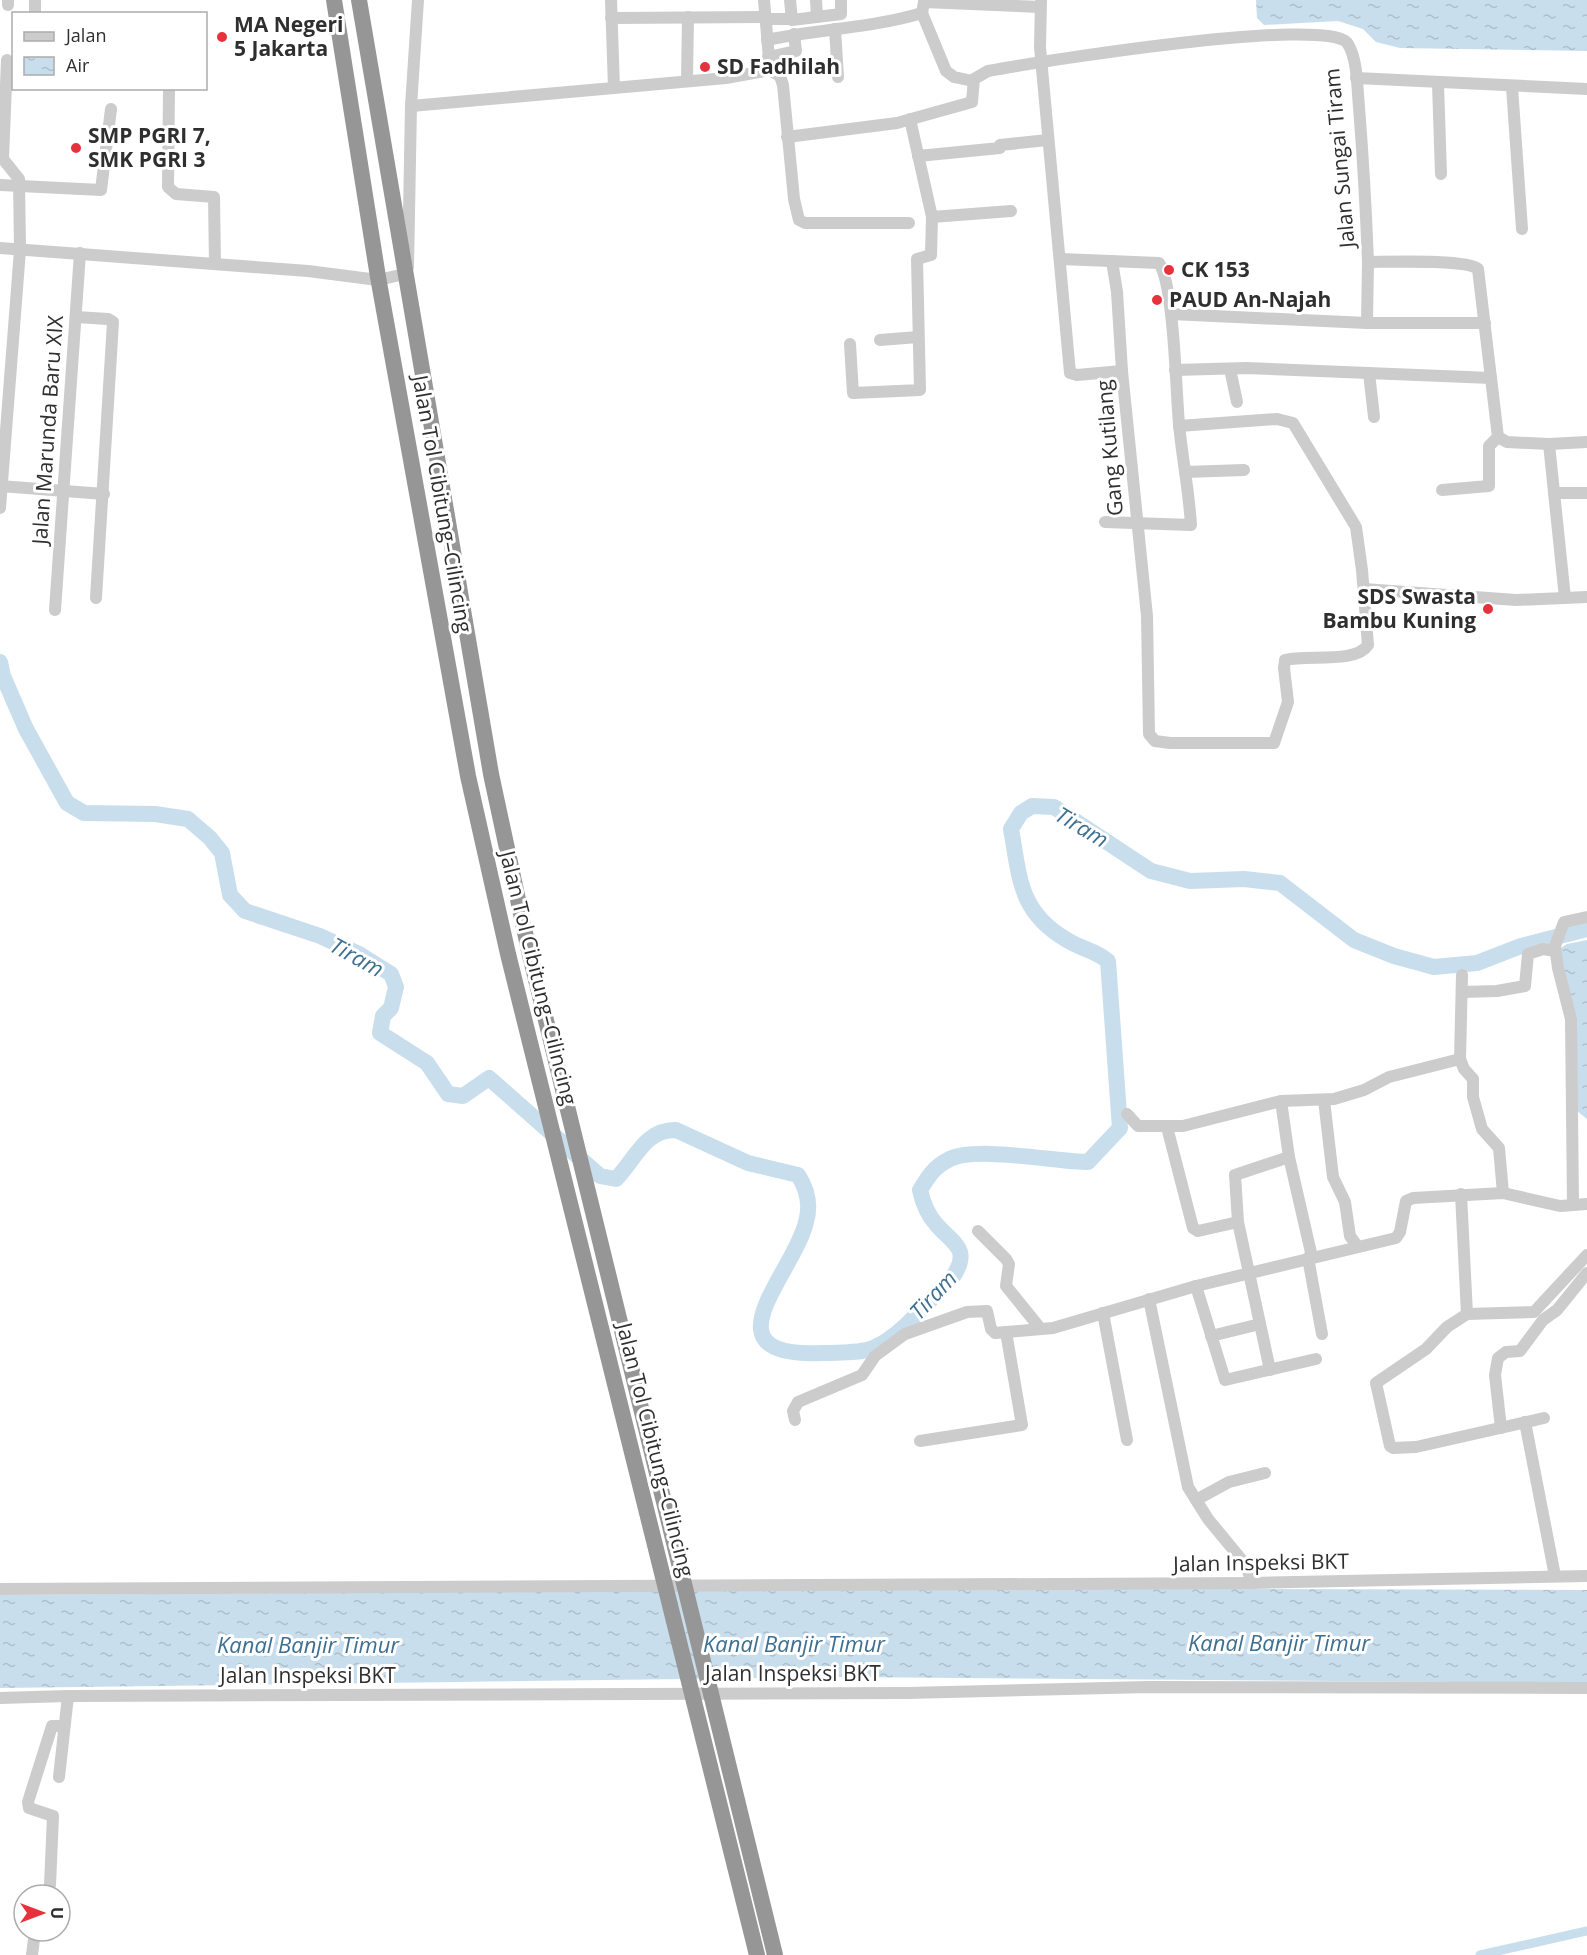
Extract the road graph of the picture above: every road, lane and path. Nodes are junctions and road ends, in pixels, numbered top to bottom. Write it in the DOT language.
graph roads {
  1 [pos="334,0"];
  2 [pos="359,0"];
  3 [pos="417,0"];
  4 [pos="611,0"];
  5 [pos="764,0"];
  6 [pos="790,0"];
  7 [pos="816,0"];
  8 [pos="841,0"];
  9 [pos="1041,4"];
  10 [pos="922,14"];
  11 [pos="688,17"];
  12 [pos="818,17"];
  13 [pos="611,18"];
  14 [pos="765,18"];
  15 [pos="792,19"];
  16 [pos="836,29"];
  17 [pos="794,34"];
  18 [pos="767,40"];
  19 [pos="768,57"];
  20 [pos="6,60"];
  21 [pos="1042,62"];
  22 [pos="770,70"];
  23 [pos="838,77"];
  24 [pos="1356,78"];
  25 [pos="687,80"];
  26 [pos="973,81"];
  27 [pos="1438,84"];
  28 [pos="1512,87"];
  29 [pos="614,88"];
  30 [pos="1587,89"];
  31 [pos="169,90"];
  32 [pos="411,106"];
  33 [pos="111,109"];
  34 [pos="910,119"];
  35 [pos="787,137"];
  36 [pos="1048,140"];
  37 [pos="918,156"];
  38 [pos="1441,174"];
  39 [pos="0,185"];
  40 [pos="20,186"];
  41 [pos="1011,211"];
  42 [pos="932,217"];
  43 [pos="909,223"];
  44 [pos="1522,229"];
  45 [pos="0,248"];
  46 [pos="20,250"];
  47 [pos="80,253"];
  48 [pos="1061,259"];
  49 [pos="1112,261"];
  50 [pos="1368,262"];
  51 [pos="214,264"];
  52 [pos="1171,314"];
  53 [pos="76,317"];
  54 [pos="1367,323"];
  55 [pos="1485,323"];
  56 [pos="918,337"];
  57 [pos="880,340"];
  58 [pos="850,344"];
  59 [pos="1230,369"];
  60 [pos="1174,370"];
  61 [pos="1122,371"];
  62 [pos="1369,373"];
  63 [pos="1491,378"];
  64 [pos="1237,402"];
  65 [pos="1374,417"];
  66 [pos="1179,426"];
  67 [pos="1498,437"];
  68 [pos="1587,442"];
  69 [pos="1549,444"];
  70 [pos="1244,470"];
  71 [pos="1185,472"];
  72 [pos="1,486"];
  73 [pos="1442,490"];
  74 [pos="63,491"];
  75 [pos="1554,493"];
  76 [pos="1587,493"];
  77 [pos="104,494"];
  78 [pos="0,508"];
  79 [pos="1105,522"];
  80 [pos="1136,523"];
  81 [pos="1364,589"];
  82 [pos="1587,597"];
  83 [pos="96,598"];
  84 [pos="1565,598"];
  85 [pos="55,610"];
  86 [pos="1587,917"];
  87 [pos="1556,944"];
  88 [pos="1462,975"];
  89 [pos="1462,992"];
  90 [pos="1460,1059"];
  91 [pos="1324,1100"];
  92 [pos="1281,1101"];
  93 [pos="1127,1114"];
  94 [pos="1167,1127"];
  95 [pos="1289,1157"];
  96 [pos="1503,1193"];
  97 [pos="1461,1194"];
  98 [pos="1573,1204"];
  99 [pos="1587,1204"];
  100 [pos="1238,1222"];
  101 [pos="978,1231"];
  102 [pos="1358,1247"];
  103 [pos="1310,1257"];
  104 [pos="1586,1264"];
  105 [pos="1249,1272"];
  106 [pos="1196,1286"];
  107 [pos="1149,1299"];
  108 [pos="1103,1313"];
  109 [pos="1467,1314"];
  110 [pos="1260,1324"];
  111 [pos="1040,1328"];
  112 [pos="1006,1332"];
  113 [pos="1322,1334"];
  114 [pos="1211,1335"];
  115 [pos="1316,1359"];
  116 [pos="1270,1370"];
  117 [pos="1544,1418"];
  118 [pos="795,1420"];
  119 [pos="1525,1422"];
  120 [pos="1501,1428"];
  121 [pos="1127,1440"];
  122 [pos="920,1441"];
  123 [pos="1265,1473"];
  124 [pos="1196,1500"];
  125 [pos="1555,1576"];
  126 [pos="1587,1576"];
  127 [pos="1252,1583"];
  128 [pos="0,1589"];
  129 [pos="1587,1688"];
  130 [pos="68,1696"];
  131 [pos="0,1698"];
  132 [pos="63,1726"];
  133 [pos="59,1777"];
  134 [pos="50,1883"];
  135 [pos="757,1955"];
  136 [pos="775,1955"];
  1 -- 135 [label="highway, Jalan Tol Cibitung–Cilincing, bridge"];
  2 -- 136 [label="highway, Jalan Tol Cibitung–Cilincing, bridge"];
  3 -- 32 [label="street"];
  4 -- 13 [label="street"];
  5 -- 14 [label="street"];
  6 -- 15 [label="street"];
  7 -- 12 [label="street"];
  8 -- 12 [label="street"];
  9 -- 10 [label="street"];
  9 -- 21 [label="street"];
  10 -- 16 [label="street"];
  10 -- 26 [label="street"];
  11 -- 13 [label="street"];
  11 -- 14 [label="street"];
  11 -- 25 [label="street"];
  12 -- 15 [label="street"];
  13 -- 29 [label="street"];
  14 -- 15 [label="street"];
  14 -- 18 [label="street"];
  16 -- 17 [label="street"];
  16 -- 23 [label="street"];
  17 -- 18 [label="street"];
  17 -- 19 [label="street"];
  18 -- 19 [label="street"];
  19 -- 22 [label="street"];
  20 -- 40 [label="street"];
  21 -- 24 [label="street, Jalan Sungai Tiram"];
  21 -- 26 [label="street"];
  21 -- 36 [label="street"];
  22 -- 25 [label="street"];
  22 -- 35 [label="street"];
  24 -- 27 [label="street"];
  24 -- 50 [label="street, Jalan Sungai Tiram"];
  25 -- 29 [label="street"];
  26 -- 34 [label="street"];
  27 -- 28 [label="street"];
  27 -- 38 [label="street"];
  28 -- 30 [label="street"];
  28 -- 44 [label="street"];
  29 -- 32 [label="street"];
  31 -- 51 [label="street"];
  32 -- 51 [label="street"];
  33 -- 40 [label="street"];
  34 -- 35 [label="street"];
  34 -- 37 [label="street"];
  35 -- 43 [label="street"];
  36 -- 37 [label="street"];
  36 -- 48 [label="street"];
  37 -- 42 [label="street"];
  39 -- 40 [label="street"];
  40 -- 46 [label="street"];
  41 -- 42 [label="street"];
  42 -- 56 [label="street"];
  45 -- 46 [label="street"];
  46 -- 47 [label="street"];
  46 -- 72 [label="street"];
  47 -- 51 [label="street"];
  47 -- 53 [label="street, Jalan Marunda Baru XIX"];
  48 -- 49 [label="street"];
  48 -- 61 [label="street"];
  49 -- 52 [label="street"];
  49 -- 61 [label="street, Gang Kutilang"];
  50 -- 54 [label="street"];
  50 -- 55 [label="street, Jalan Sungai Tiram"];
  52 -- 54 [label="street"];
  52 -- 60 [label="street"];
  53 -- 74 [label="street, Jalan Marunda Baru XIX"];
  53 -- 77 [label="street"];
  54 -- 55 [label="street"];
  55 -- 63 [label="street, Jalan Sungai Tiram"];
  56 -- 57 [label="street"];
  56 -- 58 [label="street"];
  59 -- 60 [label="street"];
  59 -- 62 [label="street"];
  59 -- 64 [label="street"];
  60 -- 66 [label="street"];
  61 -- 80 [label="street, Gang Kutilang"];
  62 -- 63 [label="street"];
  62 -- 65 [label="street"];
  63 -- 67 [label="street, Jalan Sungai Tiram"];
  66 -- 71 [label="street"];
  66 -- 81 [label="street"];
  67 -- 69 [label="street"];
  67 -- 73 [label="street"];
  68 -- 69 [label="street"];
  69 -- 75 [label="street"];
  70 -- 71 [label="street"];
  71 -- 80 [label="street"];
  72 -- 74 [label="street"];
  72 -- 78 [label="street"];
  74 -- 77 [label="street"];
  74 -- 85 [label="street, Jalan Marunda Baru XIX"];
  75 -- 76 [label="street"];
  75 -- 84 [label="street"];
  77 -- 83 [label="street"];
  79 -- 80 [label="street"];
  80 -- 81 [label="street, Gang Kutilang"];
  81 -- 84 [label="street"];
  82 -- 84 [label="street"];
  86 -- 87 [label="street"];
  87 -- 89 [label="street"];
  87 -- 98 [label="street"];
  88 -- 89 [label="street"];
  89 -- 90 [label="street"];
  90 -- 91 [label="street"];
  90 -- 96 [label="street"];
  91 -- 92 [label="street"];
  91 -- 102 [label="street"];
  92 -- 94 [label="street"];
  92 -- 95 [label="street"];
  93 -- 94 [label="street"];
  94 -- 100 [label="street"];
  95 -- 100 [label="street"];
  95 -- 103 [label="street"];
  96 -- 97 [label="street"];
  96 -- 98 [label="street"];
  97 -- 102 [label="street"];
  97 -- 109 [label="street"];
  98 -- 99 [label="street"];
  100 -- 105 [label="street"];
  101 -- 111 [label="street"];
  102 -- 103 [label="street"];
  103 -- 105 [label="street"];
  103 -- 113 [label="street"];
  104 -- 109 [label="street"];
  104 -- 120 [label="street"];
  105 -- 106 [label="street"];
  105 -- 110 [label="street"];
  106 -- 107 [label="street"];
  106 -- 114 [label="street"];
  107 -- 108 [label="street"];
  107 -- 124 [label="street"];
  108 -- 111 [label="street"];
  108 -- 121 [label="street"];
  109 -- 120 [label="street"];
  110 -- 114 [label="street"];
  110 -- 116 [label="street"];
  111 -- 112 [label="street"];
  112 -- 118 [label="street"];
  112 -- 122 [label="street"];
  114 -- 116 [label="street"];
  115 -- 116 [label="street"];
  117 -- 119 [label="street"];
  119 -- 120 [label="street"];
  119 -- 125 [label="street"];
  123 -- 124 [label="street"];
  124 -- 127 [label="street"];
  125 -- 126 [label="street, Jalan Inspeksi BKT"];
  125 -- 127 [label="street, Jalan Inspeksi BKT"];
  127 -- 128 [label="street, Jalan Inspeksi BKT"];
  129 -- 130 [label="street, Jalan Inspeksi BKT"];
  130 -- 131 [label="street, Jalan Inspeksi BKT"];
  130 -- 132 [label="street"];
  132 -- 133 [label="street"];
  132 -- 134 [label="street"];
}
